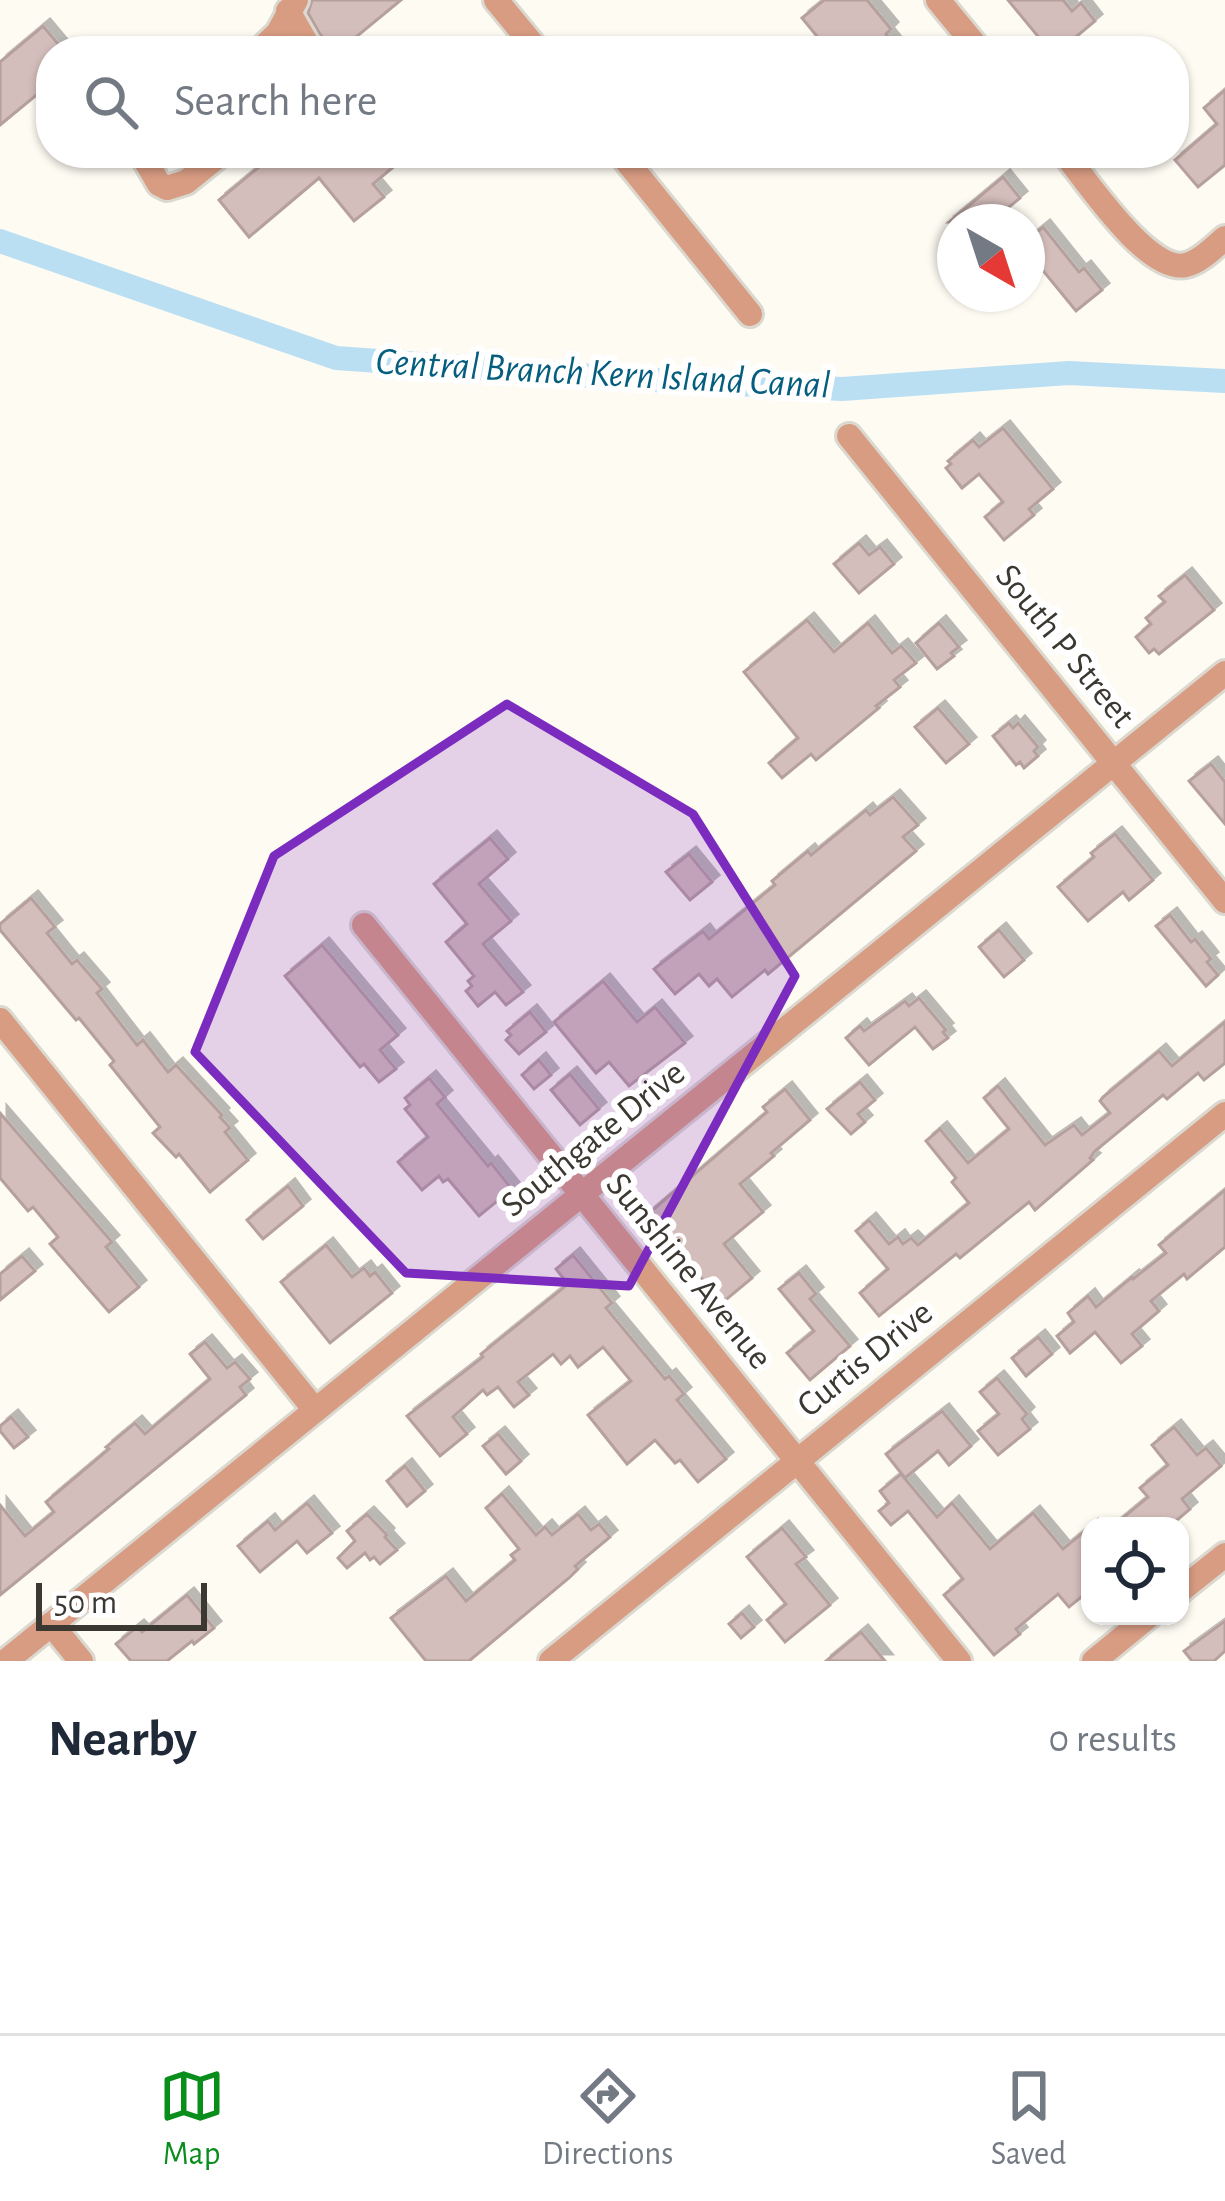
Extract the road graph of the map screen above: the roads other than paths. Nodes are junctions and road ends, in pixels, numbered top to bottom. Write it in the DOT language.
graph roads {
  1 [pos="496,0"];
  2 [pos="938,0"];
  3 [pos="292,6"];
  4 [pos="275,36"];
  5 [pos="305,36"];
  6 [pos="526,36"];
  7 [pos="968,36"];
  8 [pos="150,168"];
  9 [pos="203,168"];
  10 [pos="632,168"];
  11 [pos="1076,168"];
  12 [pos="1225,238"];
  13 [pos="750,314"];
  14 [pos="849,436"];
  15 [pos="1225,673"];
  16 [pos="1114,763"];
  17 [pos="1225,901"];
  18 [pos="364,925"];
  19 [pos="0,1020"];
  20 [pos="1225,1114"];
  21 [pos="581,1195"];
  22 [pos="315,1410"];
  23 [pos="797,1461"];
  24 [pos="1225,1555"];
  25 [pos="1189,1584"];
  26 [pos="51,1624"];
  27 [pos="1138,1625"];
  28 [pos="6,1661"];
  29 [pos="81,1661"];
  30 [pos="551,1661"];
  31 [pos="959,1661"];
  32 [pos="1094,1661"];
  1 -- 6 [label="street"];
  2 -- 7 [label="street"];
  3 -- 4 [label="street"];
  3 -- 5 [label="street"];
  8 -- 9 [label="street"];
  10 -- 13 [label="street"];
  11 -- 12 [label="street"];
  14 -- 16 [label="street, South P Street"];
  15 -- 16 [label="street, Southgate Drive"];
  16 -- 17 [label="street, South P Street"];
  16 -- 21 [label="street, Southgate Drive"];
  18 -- 21 [label="street, Sunshine Avenue"];
  19 -- 22 [label="street"];
  20 -- 23 [label="street, Curtis Drive"];
  21 -- 22 [label="street, Southgate Drive"];
  21 -- 23 [label="street, Sunshine Avenue"];
  22 -- 26 [label="street, Southgate Drive"];
  23 -- 30 [label="street, Curtis Drive"];
  23 -- 31 [label="street, Sunshine Avenue"];
  24 -- 25 [label="street"];
  26 -- 28 [label="street, Southgate Drive"];
  26 -- 29 [label="street"];
  27 -- 32 [label="street"];
}
